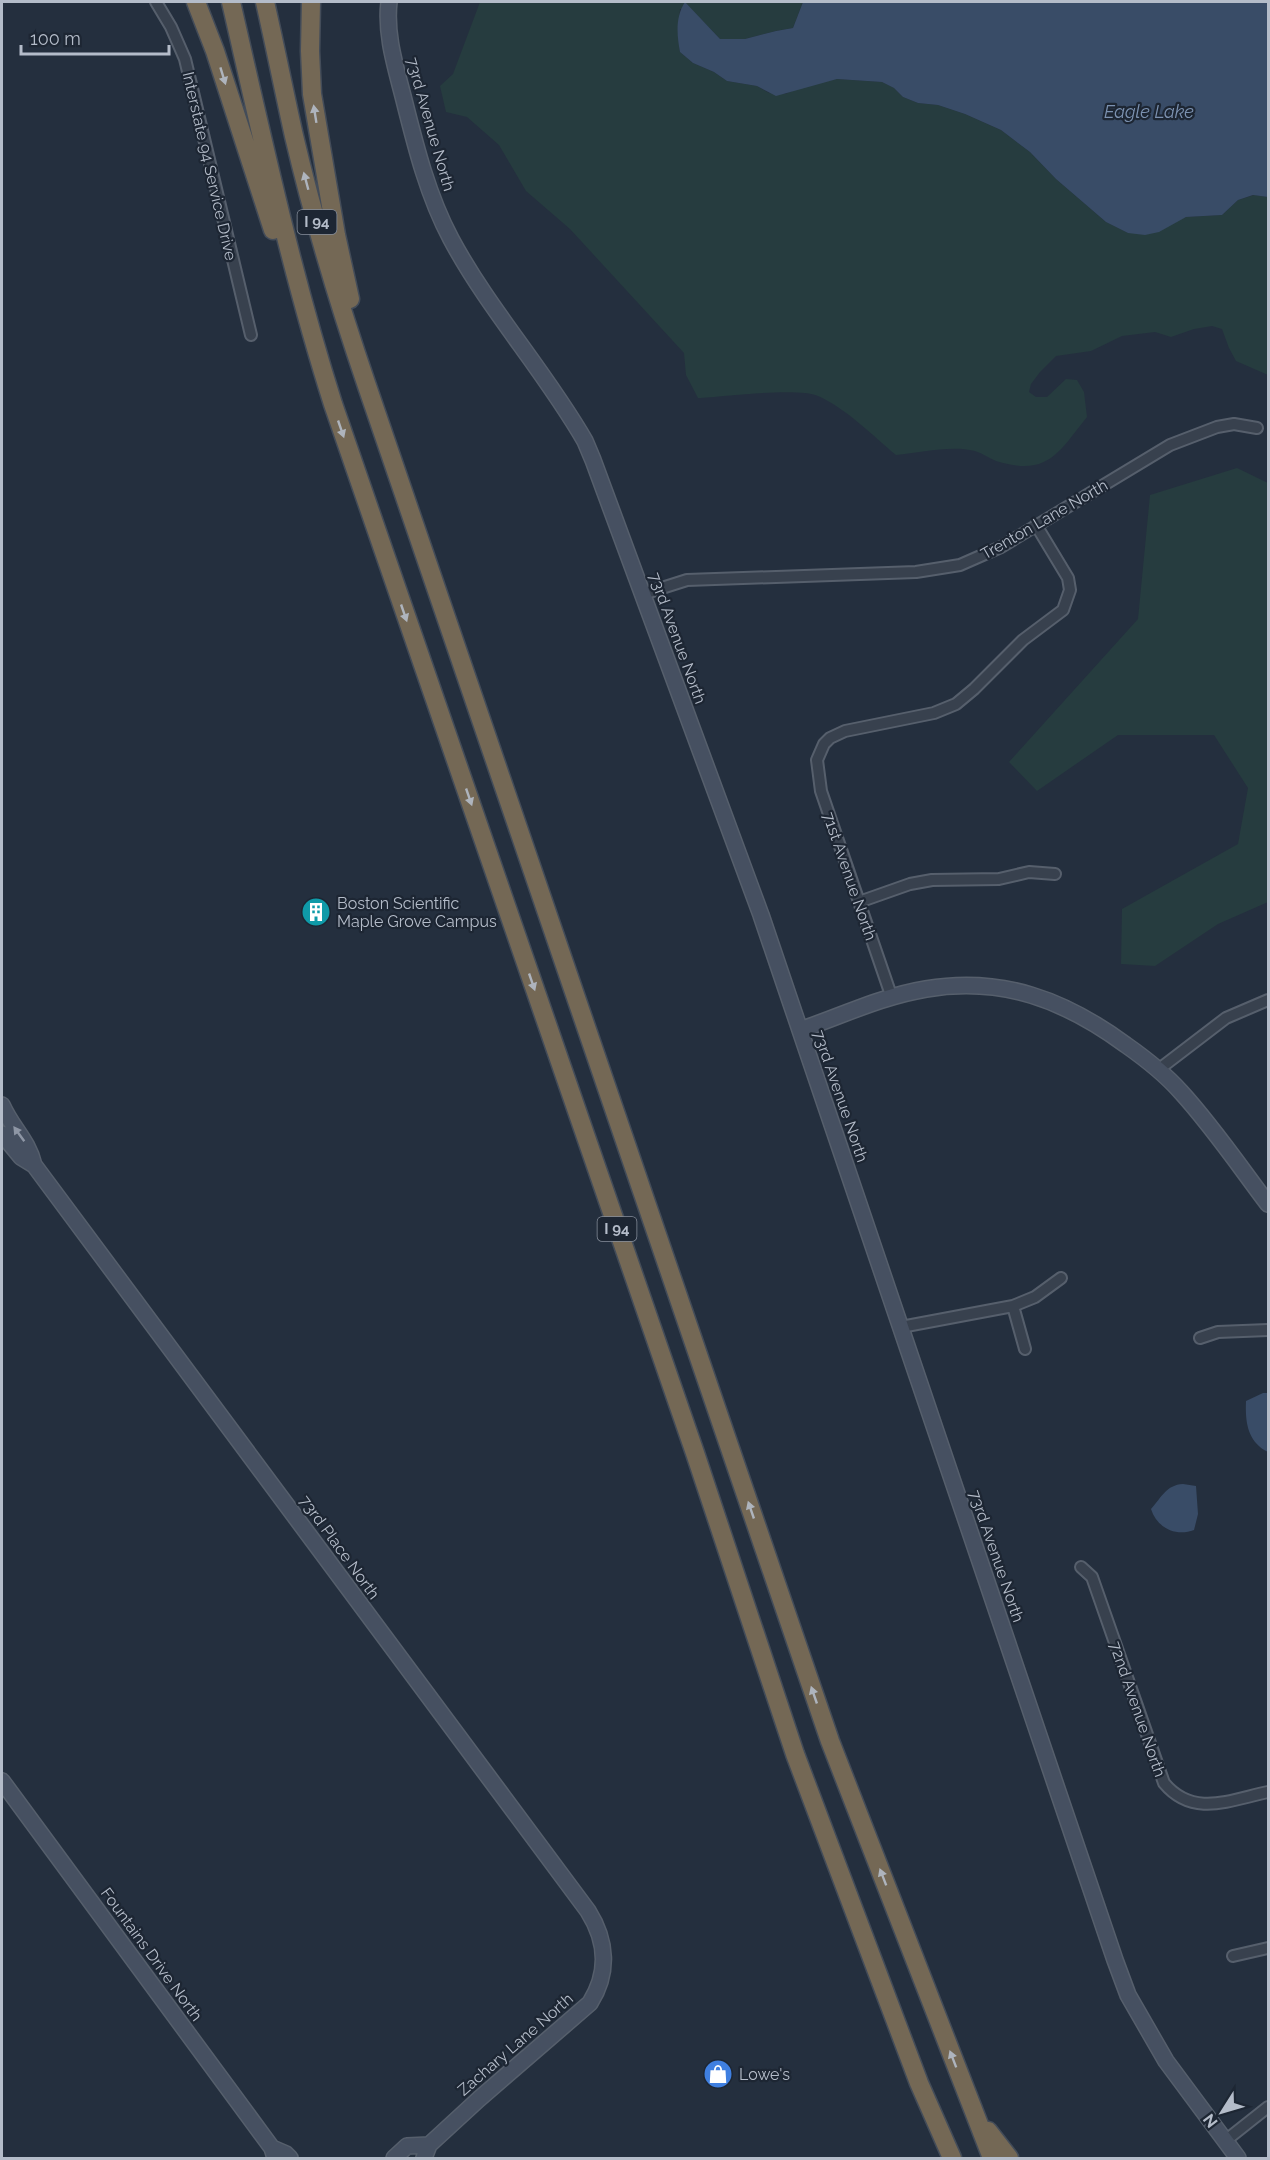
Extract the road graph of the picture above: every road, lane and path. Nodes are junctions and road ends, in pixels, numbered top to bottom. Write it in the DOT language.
graph roads {
  1 [pos="156,2"];
  2 [pos="196,2"];
  3 [pos="231,2"];
  4 [pos="265,2"];
  5 [pos="311,2"];
  6 [pos="389,2"];
  7 [pos="250,335"];
  8 [pos="323,373"];
  9 [pos="1257,428"];
  10 [pos="385,438"];
  11 [pos="1036,525"];
  12 [pos="643,594"];
  13 [pos="1055,874"];
  14 [pos="859,902"];
  15 [pos="892,998"];
  16 [pos="1269,1000"];
  17 [pos="800,1030"];
  18 [pos="1158,1070"];
  19 [pos="2,1105"];
  20 [pos="2,1134"];
  21 [pos="34,1165"];
  22 [pos="1269,1204"];
  23 [pos="1061,1278"];
  24 [pos="1013,1306"];
  25 [pos="901,1327"];
  26 [pos="1269,1330"];
  27 [pos="1200,1338"];
  28 [pos="1025,1349"];
  29 [pos="1081,1567"];
  30 [pos="2,1781"];
  31 [pos="1269,1792"];
  32 [pos="1269,1948"];
  33 [pos="1233,1956"];
  34 [pos="604,1958"];
  35 [pos="919,2083"];
  36 [pos="1269,2107"];
  37 [pos="974,2114"];
  38 [pos="1225,2141"];
  39 [pos="426,2152"];
  40 [pos="274,2153"];
  41 [pos="290,2158"];
  42 [pos="394,2158"];
  43 [pos="946,2158"];
  44 [pos="952,2158"];
  45 [pos="992,2158"];
  46 [pos="1009,2158"];
  47 [pos="1238,2158"];
  1 -- 7 [label="street, Interstate 94 Service Drive"];
  2 -- 8 [label="highway, one-way"];
  3 -- 8 [label="highway, I 94"];
  10 -- 4 [label="highway, I 94, one-way"];
  10 -- 5 [label="highway, one-way"];
  6 -- 12 [label="street, 73rd Avenue North"];
  8 -- 35 [label="highway, I 94, one-way"];
  9 -- 11 [label="street, Trenton Lane North"];
  37 -- 10 [label="highway, I 94, one-way"];
  11 -- 12 [label="street, Trenton Lane North"];
  11 -- 14 [label="street, 71st Avenue North"];
  12 -- 17 [label="street, 73rd Avenue North"];
  13 -- 14 [label="street"];
  14 -- 15 [label="street, 71st Avenue North"];
  15 -- 17 [label="street"];
  15 -- 18 [label="street"];
  16 -- 18 [label="street"];
  17 -- 25 [label="street, 73rd Avenue North"];
  18 -- 22 [label="street"];
  21 -- 19 [label="street, 73rd Place North, one-way"];
  20 -- 21 [label="street, 73rd Place North"];
  21 -- 34 [label="street, 73rd Place North"];
  23 -- 24 [label="street"];
  24 -- 25 [label="street"];
  24 -- 28 [label="street"];
  25 -- 38 [label="street, 73rd Avenue North"];
  26 -- 27 [label="street"];
  29 -- 31 [label="street, 72nd Avenue North"];
  30 -- 40 [label="street, Fountains Drive North"];
  32 -- 33 [label="street"];
  34 -- 39 [label="street, Zachary Lane North"];
  35 -- 43 [label="highway"];
  35 -- 44 [label="highway, I 94"];
  36 -- 38 [label="street"];
  37 -- 45 [label="highway, I 94"];
  37 -- 46 [label="highway"];
  38 -- 47 [label="street, 73rd Avenue North"];
  39 -- 42 [label="street, Zachary Lane North"];
  40 -- 41 [label="street, Fountains Drive North"];
}
